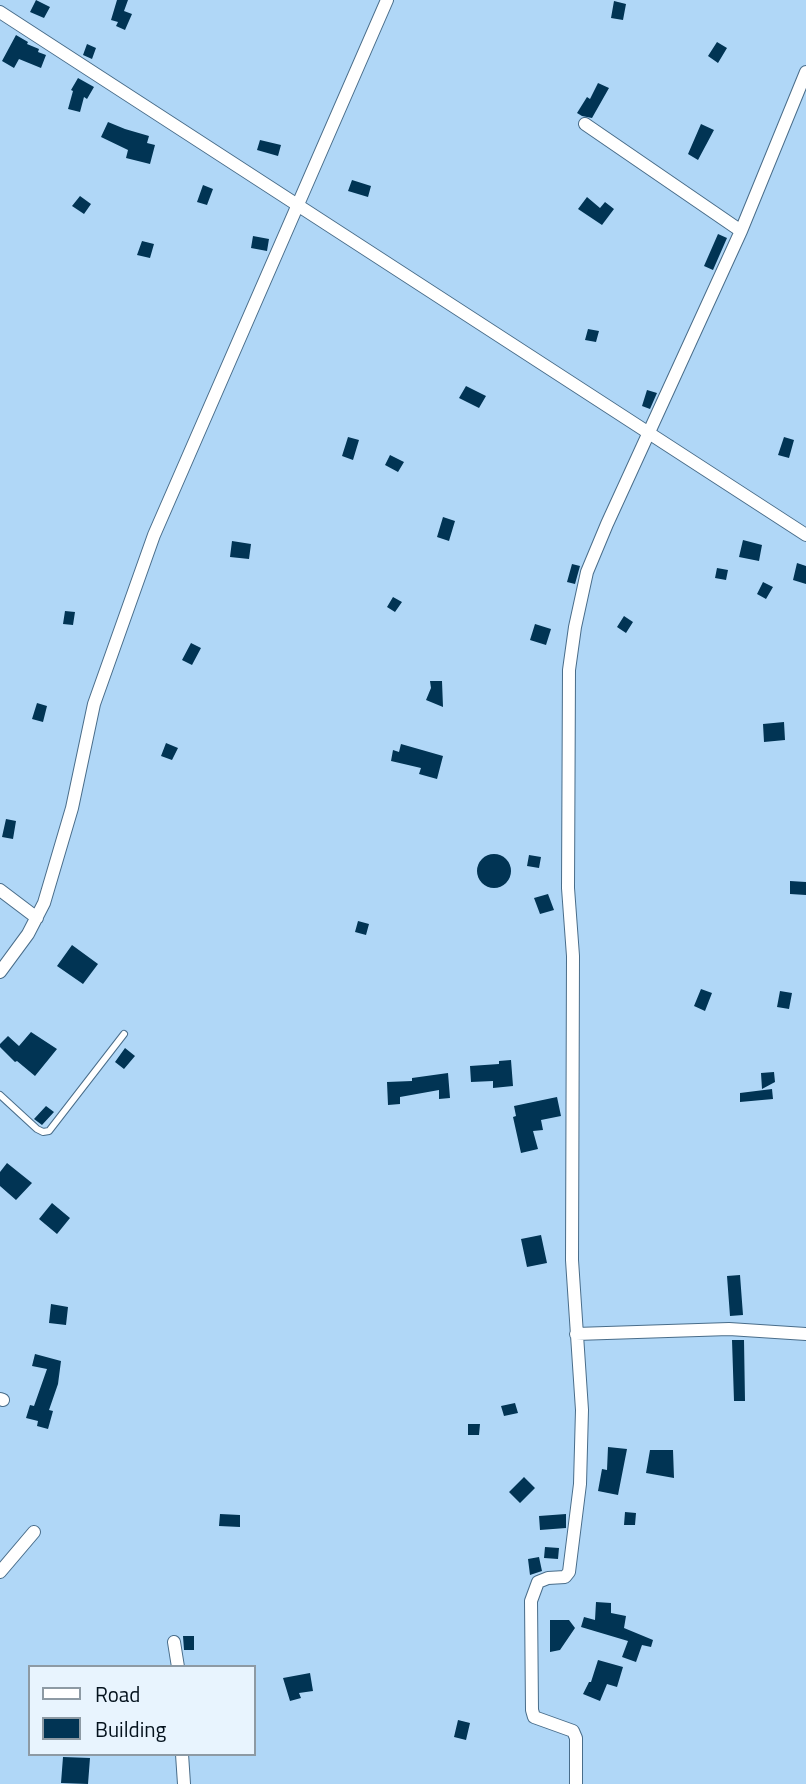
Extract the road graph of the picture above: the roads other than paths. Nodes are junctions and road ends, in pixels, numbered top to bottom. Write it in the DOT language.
graph roads {
  1 [pos="387,0"];
  2 [pos="0,12"];
  3 [pos="806,72"];
  4 [pos="585,124"];
  5 [pos="298,206"];
  6 [pos="741,232"];
  7 [pos="648,433"];
  8 [pos="806,535"];
  9 [pos="0,890"];
  10 [pos="37,918"];
  11 [pos="0,972"];
  12 [pos="124,1034"];
  13 [pos="0,1095"];
  14 [pos="576,1334"];
  15 [pos="806,1334"];
  16 [pos="34,1532"];
  17 [pos="0,1572"];
  18 [pos="174,1642"];
  19 [pos="178,1665"];
  20 [pos="183,1756"];
  21 [pos="184,1784"];
  22 [pos="576,1784"];
  1 -- 5 [label="street"];
  2 -- 5 [label="street"];
  3 -- 6 [label="street"];
  4 -- 6 [label="street"];
  5 -- 7 [label="street"];
  5 -- 10 [label="street"];
  6 -- 7 [label="street"];
  7 -- 8 [label="street"];
  7 -- 14 [label="street"];
  9 -- 10 [label="street"];
  10 -- 11 [label="street"];
  12 -- 13 [label="lane"];
  14 -- 15 [label="street"];
  14 -- 22 [label="street"];
  16 -- 17 [label="street"];
  18 -- 19 [label="street"];
  20 -- 21 [label="street"];
}
